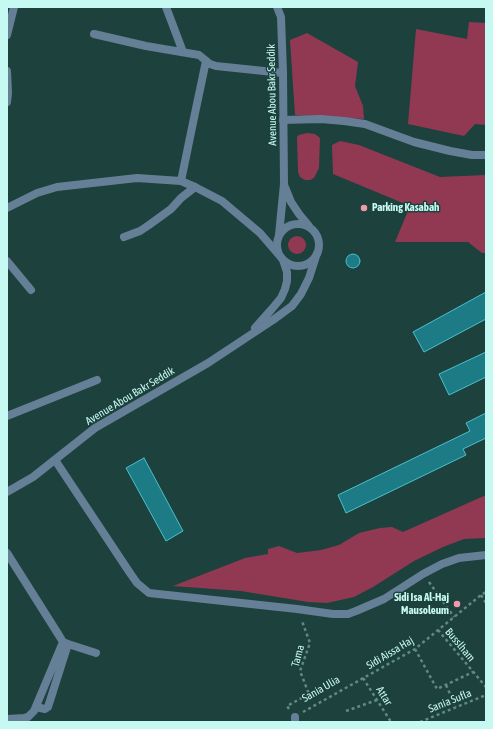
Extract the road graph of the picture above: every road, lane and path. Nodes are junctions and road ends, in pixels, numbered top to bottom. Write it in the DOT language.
graph roads {
  1 [pos="14,7"];
  2 [pos="166,7"];
  3 [pos="278,7"];
  4 [pos="94,34"];
  5 [pos="7,35"];
  6 [pos="183,52"];
  7 [pos="206,61"];
  8 [pos="7,71"];
  9 [pos="283,73"];
  10 [pos="7,102"];
  11 [pos="283,120"];
  12 [pos="486,155"];
  13 [pos="181,181"];
  14 [pos="284,184"];
  15 [pos="195,187"];
  16 [pos="7,208"];
  17 [pos="310,227"];
  18 [pos="260,233"];
  19 [pos="279,235"];
  20 [pos="124,236"];
  21 [pos="317,253"];
  22 [pos="281,257"];
  23 [pos="7,261"];
  24 [pos="31,290"];
  25 [pos="247,336"];
  26 [pos="96,380"];
  27 [pos="7,416"];
  28 [pos="55,460"];
  29 [pos="7,492"];
  30 [pos="7,553"];
  31 [pos="486,555"];
  32 [pos="423,574"];
  33 [pos="486,592"];
  34 [pos="481,595"];
  35 [pos="486,603"];
  36 [pos="297,609"];
  37 [pos="454,617"];
  38 [pos="438,630"];
  39 [pos="65,643"];
  40 [pos="415,649"];
  41 [pos="96,653"];
  42 [pos="473,672"];
  43 [pos="363,678"];
  44 [pos="446,685"];
  45 [pos="486,687"];
  46 [pos="486,695"];
  47 [pos="377,700"];
  48 [pos="456,707"];
  49 [pos="346,711"];
  50 [pos="7,719"];
  51 [pos="295,719"];
  52 [pos="391,722"];
  53 [pos="420,722"];
  1 -- 5 [label="street"];
  2 -- 6 [label="street"];
  3 -- 9 [label="street, Avenue Abou Bakr Seddik"];
  4 -- 6 [label="street"];
  6 -- 7 [label="street"];
  7 -- 9 [label="street"];
  7 -- 13 [label="street"];
  8 -- 10 [label="street"];
  9 -- 11 [label="street, Avenue Abou Bakr Seddik"];
  11 -- 12 [label="street"];
  11 -- 14 [label="street, Avenue Abou Bakr Seddik"];
  13 -- 15 [label="street"];
  13 -- 16 [label="street"];
  14 -- 17 [label="street"];
  14 -- 19 [label="street"];
  15 -- 18 [label="street"];
  15 -- 20 [label="street"];
  17 -- 19 [label="street"];
  17 -- 21 [label="street"];
  18 -- 19 [label="street"];
  18 -- 22 [label="street"];
  19 -- 22 [label="street"];
  21 -- 22 [label="street"];
  21 -- 25 [label="street"];
  22 -- 25 [label="street"];
  23 -- 24 [label="street"];
  25 -- 28 [label="street, Avenue Abou Bakr Seddik"];
  26 -- 27 [label="street"];
  28 -- 29 [label="street, Avenue Abou Bakr Seddik"];
  28 -- 36 [label="street"];
  30 -- 39 [label="street"];
  31 -- 32 [label="street"];
  32 -- 36 [label="street"];
  32 -- 37 [label="path"];
  33 -- 34 [label="path, Sidi Aissa Haj"];
  34 -- 35 [label="path"];
  34 -- 37 [label="path, Sidi Aissa Haj"];
  36 -- 51 [label="path, Tama"];
  37 -- 38 [label="path, Sidi Aissa Haj"];
  38 -- 40 [label="path, Sidi Aissa Haj"];
  38 -- 42 [label="path, Busslham"];
  39 -- 41 [label="street"];
  39 -- 50 [label="street"];
  40 -- 43 [label="path, Sidi Aissa Haj"];
  40 -- 44 [label="path"];
  42 -- 44 [label="path"];
  42 -- 45 [label="path, Busslham"];
  43 -- 47 [label="path, Attar"];
  43 -- 51 [label="path, Sania Ulia"];
  44 -- 48 [label="path"];
  46 -- 48 [label="path, Sania Sufla"];
  47 -- 49 [label="path"];
  47 -- 52 [label="path, Attar"];
  48 -- 53 [label="path, Sania Sufla"];
}
